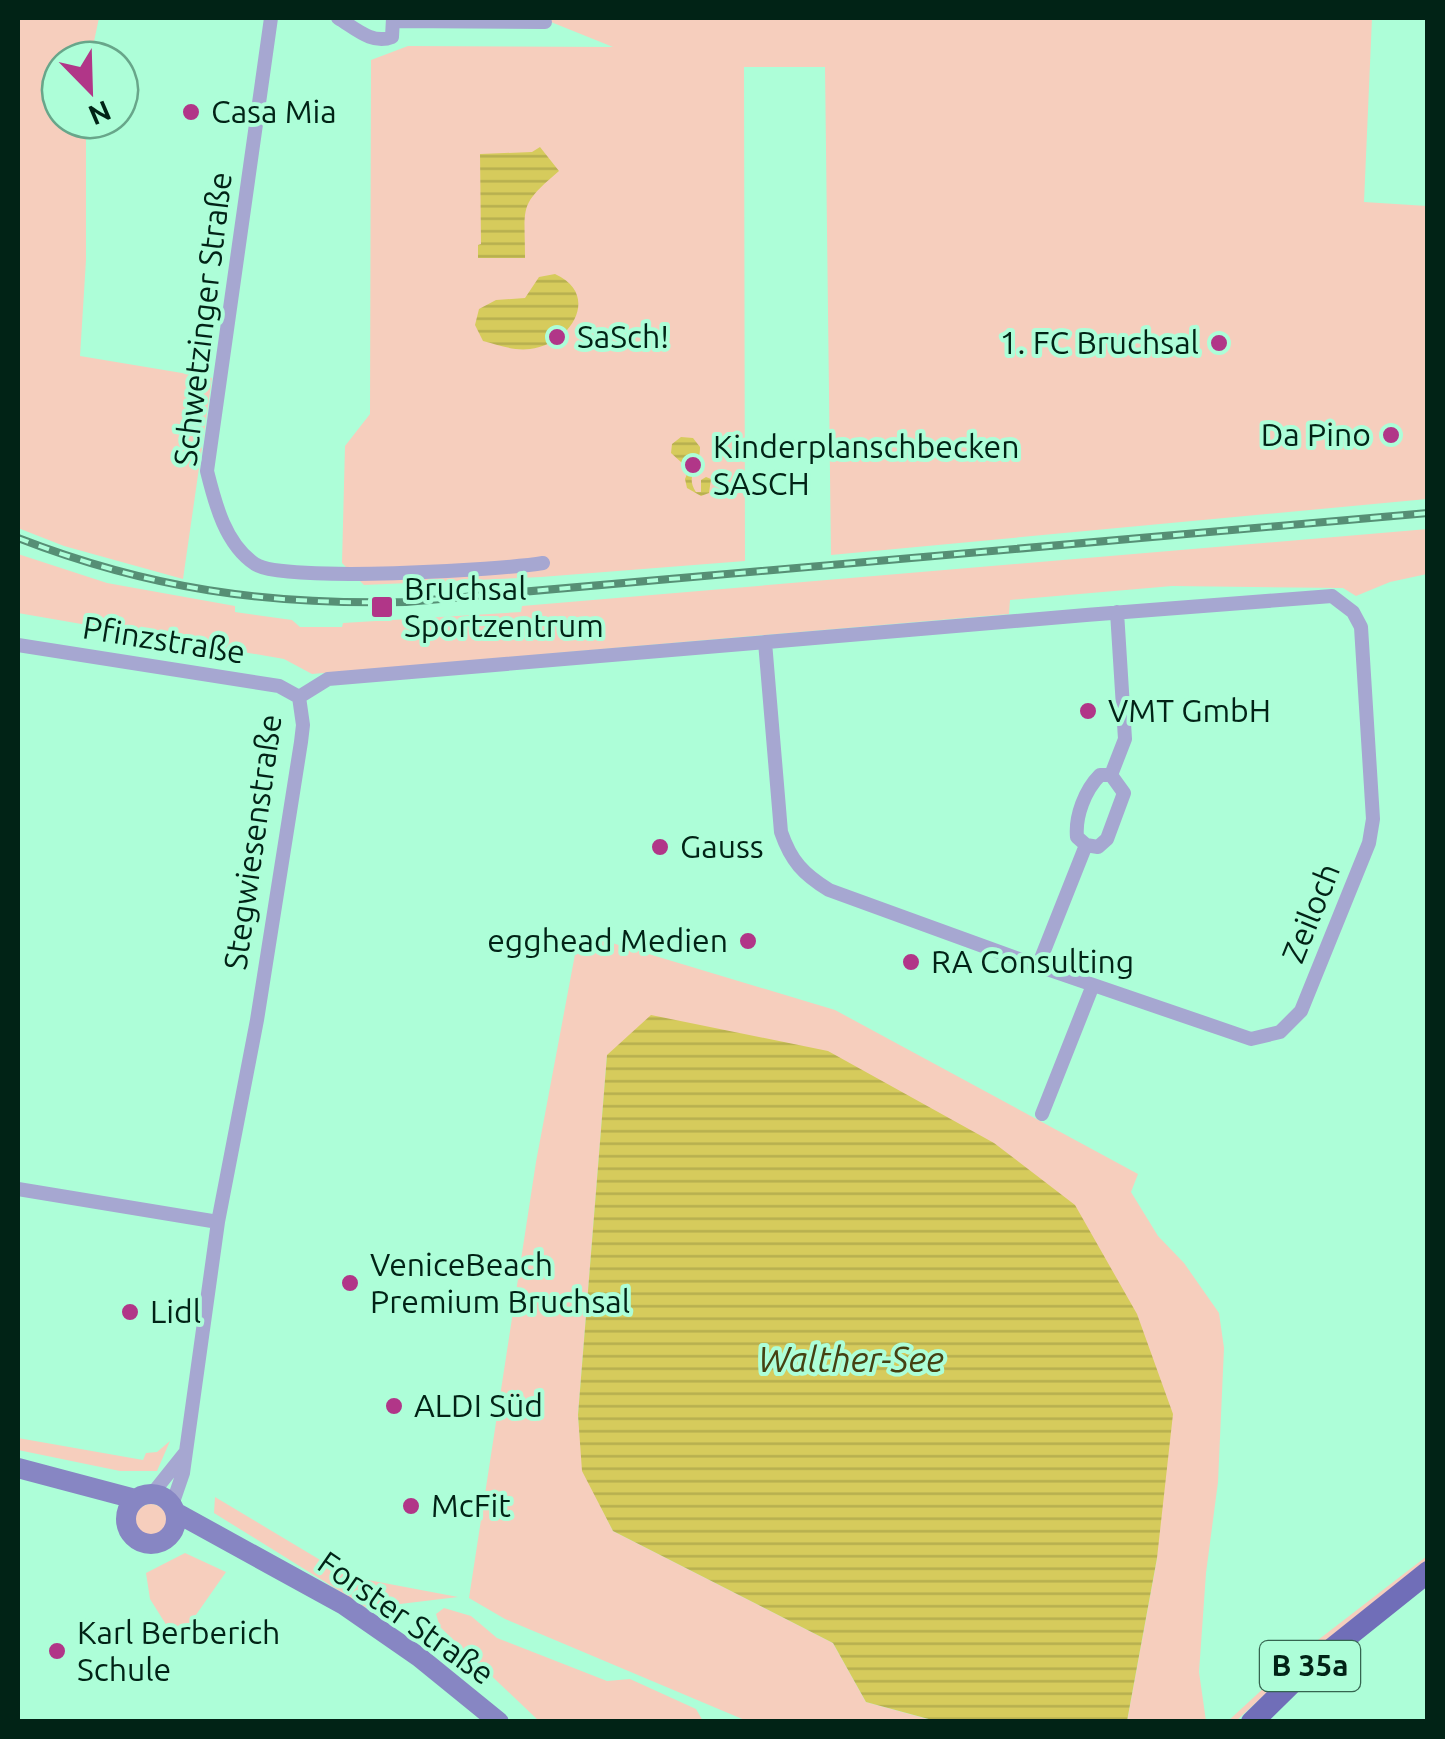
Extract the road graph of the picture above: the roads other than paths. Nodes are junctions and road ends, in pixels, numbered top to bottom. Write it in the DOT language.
graph roads {
  1 [pos="272,18"];
  2 [pos="338,18"];
  3 [pos="394,19"];
  4 [pos="545,22"];
  5 [pos="544,563"];
  6 [pos="1117,612"];
  7 [pos="1353,612"];
  8 [pos="765,642"];
  9 [pos="18,645"];
  10 [pos="299,698"];
  11 [pos="1111,775"];
  12 [pos="1086,845"];
  13 [pos="1038,966"];
  14 [pos="1092,985"];
  15 [pos="1042,1114"];
  16 [pos="18,1189"];
  17 [pos="218,1222"];
  18 [pos="184,1454"];
  19 [pos="18,1468"];
  20 [pos="71,1484"];
  21 [pos="144,1496"];
  22 [pos="173,1509"];
  23 [pos="125,1521"];
  24 [pos="170,1536"];
  25 [pos="224,1541"];
  26 [pos="1428,1572"];
  27 [pos="499,1722"];
  28 [pos="1252,1722"];
  1 -- 5 [label="street, Schwetzinger Straße"];
  2 -- 3 [label="street"];
  3 -- 4 [label="street"];
  6 -- 7 [label="street, Stegwiesenstraße"];
  6 -- 8 [label="street, Stegwiesenstraße"];
  6 -- 11 [label="street"];
  7 -- 14 [label="street, Zeiloch"];
  8 -- 10 [label="street, Stegwiesenstraße"];
  8 -- 13 [label="street, Zeiloch"];
  9 -- 10 [label="street, Pfinzstraße"];
  10 -- 17 [label="street, Stegwiesenstraße"];
  11 -- 12 [label="street"];
  11 -- 12 [label="street"];
  12 -- 13 [label="street"];
  13 -- 14 [label="street, Zeiloch"];
  14 -- 15 [label="street"];
  16 -- 17 [label="street"];
  17 -- 18 [label="street, Stegwiesenstraße"];
  18 -- 21 [label="street"];
  18 -- 22 [label="street, Stegwiesenstraße"];
  19 -- 20 [label="street"];
  20 -- 21 [label="street"];
  20 -- 23 [label="street"];
  21 -- 22 [label="street"];
  21 -- 23 [label="street"];
  22 -- 24 [label="street"];
  22 -- 25 [label="street, Forster Straße"];
  23 -- 24 [label="street"];
  24 -- 25 [label="street, Forster Straße"];
  25 -- 27 [label="street, Forster Straße"];
  26 -- 28 [label="main road, B 35a"];
}
